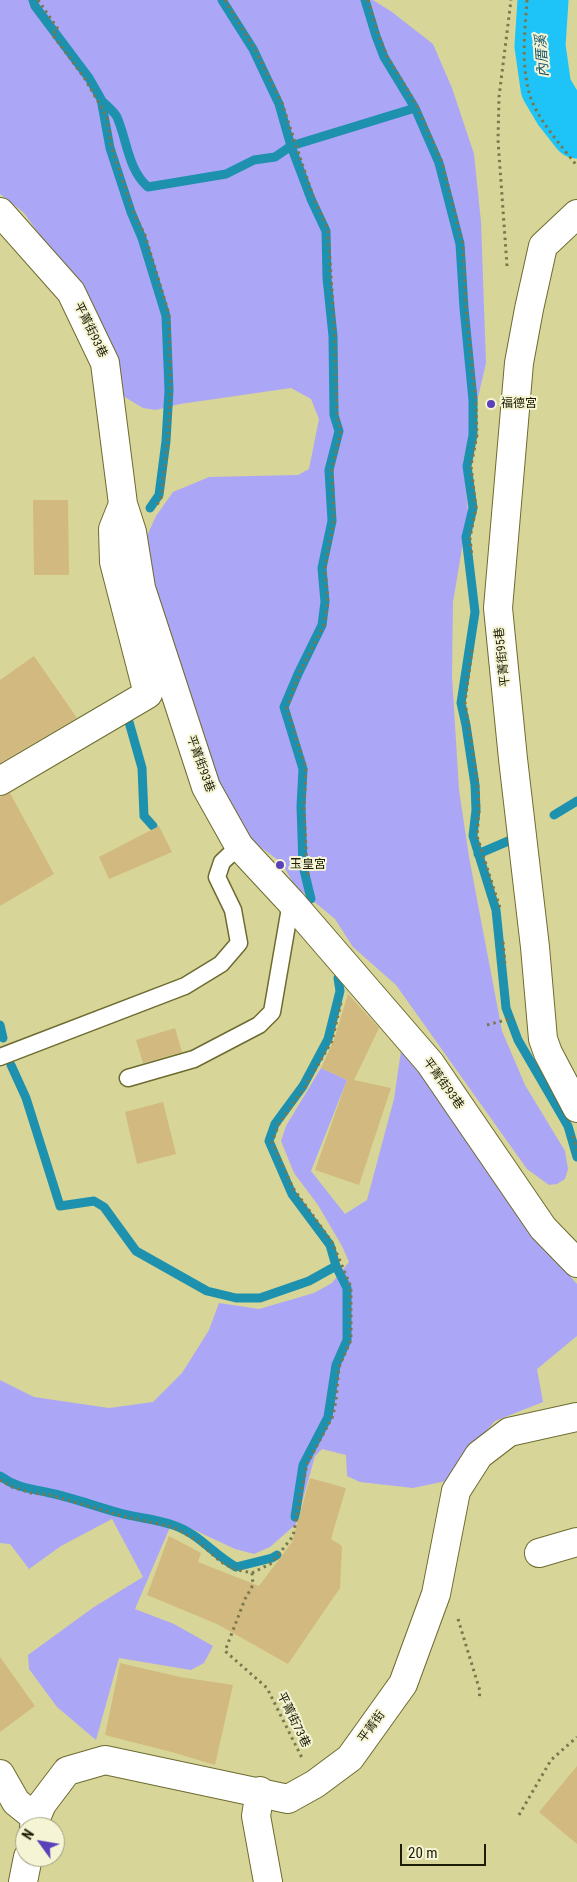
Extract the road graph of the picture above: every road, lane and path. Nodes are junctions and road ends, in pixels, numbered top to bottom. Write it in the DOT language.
graph roads {
  1 [pos="38,0"];
  2 [pos="225,0"];
  3 [pos="368,0"];
  4 [pos="510,0"];
  5 [pos="527,0"];
  6 [pos="373,16"];
  7 [pos="368,18"];
  8 [pos="295,145"];
  9 [pos="577,166"];
  10 [pos="0,212"];
  11 [pos="577,214"];
  12 [pos="508,271"];
  13 [pos="476,400"];
  14 [pos="123,504"];
  15 [pos="132,532"];
  16 [pos="0,781"];
  17 [pos="239,846"];
  18 [pos="481,851"];
  19 [pos="484,855"];
  20 [pos="291,902"];
  21 [pos="514,1018"];
  22 [pos="487,1025"];
  23 [pos="0,1057"];
  24 [pos="128,1078"];
  25 [pos="577,1108"];
  26 [pos="577,1263"];
  27 [pos="577,1417"];
  28 [pos="577,1542"];
  29 [pos="539,1553"];
  30 [pos="252,1572"];
  31 [pos="436,1594"];
  32 [pos="479,1700"];
  33 [pos="577,1736"];
  34 [pos="0,1774"];
  35 [pos="315,1784"];
  36 [pos="260,1791"];
  37 [pos="519,1815"];
  38 [pos="30,1817"];
  39 [pos="37,1817"];
  40 [pos="26,1867"];
  41 [pos="24,1882"];
  42 [pos="268,1882"];
  1 -- 15 [label="path"];
  2 -- 8 [label="path"];
  3 -- 6 [label="path"];
  4 -- 12 [label="path"];
  5 -- 9 [label="path"];
  6 -- 7 [label="path"];
  6 -- 13 [label="path"];
  10 -- 14 [label="street, 平菁街93巷"];
  11 -- 25 [label="street, 平菁街95巷"];
  14 -- 15 [label="street, 平菁街93巷"];
  14 -- 16 [label="street"];
  15 -- 17 [label="street, 平菁街93巷"];
  17 -- 20 [label="street, 平菁街93巷"];
  17 -- 23 [label="lane"];
  18 -- 19 [label="path"];
  20 -- 24 [label="lane"];
  20 -- 26 [label="street, 平菁街93巷"];
  21 -- 22 [label="path"];
  27 -- 31 [label="street, 平菁街"];
  28 -- 29 [label="street"];
  30 -- 35 [label="path, 平菁街73巷"];
  31 -- 32 [label="path"];
  31 -- 35 [label="street, 平菁街"];
  33 -- 37 [label="path"];
  34 -- 38 [label="street"];
  35 -- 36 [label="street, 平菁街"];
  36 -- 39 [label="street, 平菁街"];
  36 -- 42 [label="street"];
  40 -- 41 [label="street"];
}
